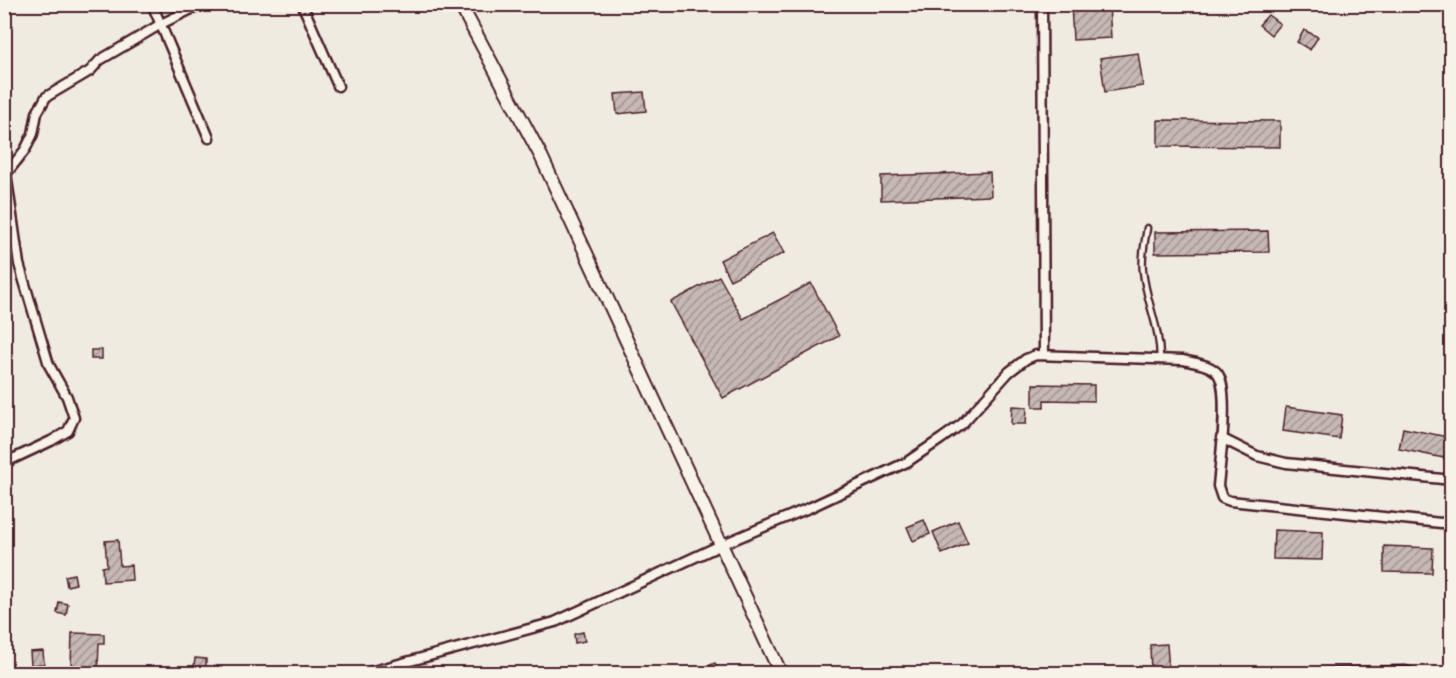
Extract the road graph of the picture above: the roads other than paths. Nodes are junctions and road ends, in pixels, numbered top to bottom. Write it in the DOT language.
graph roads {
  1 [pos="152,4"];
  2 [pos="202,4"];
  3 [pos="302,4"];
  4 [pos="460,4"];
  5 [pos="1042,4"];
  6 [pos="162,24"];
  7 [pos="338,86"];
  8 [pos="209,138"];
  9 [pos="4,159"];
  10 [pos="6,174"];
  11 [pos="1147,228"];
  12 [pos="1044,354"];
  13 [pos="1160,359"];
  14 [pos="1221,438"];
  15 [pos="4,463"];
  16 [pos="1452,480"];
  17 [pos="1452,520"];
  18 [pos="721,544"];
  19 [pos="362,674"];
  20 [pos="781,674"];
  21 [pos="1302,674"];
  22 [pos="1415,674"];
  1 -- 6 [label="street"];
  2 -- 6 [label="street"];
  3 -- 7 [label="street"];
  4 -- 18 [label="main road"];
  5 -- 12 [label="street"];
  6 -- 8 [label="street"];
  6 -- 10 [label="street"];
  9 -- 10 [label="street"];
  10 -- 15 [label="street"];
  11 -- 13 [label="lane"];
  12 -- 13 [label="street"];
  12 -- 18 [label="street"];
  13 -- 14 [label="street"];
  14 -- 16 [label="street"];
  14 -- 17 [label="street"];
  18 -- 19 [label="street"];
  18 -- 20 [label="main road"];
  21 -- 22 [label="street"];
}
